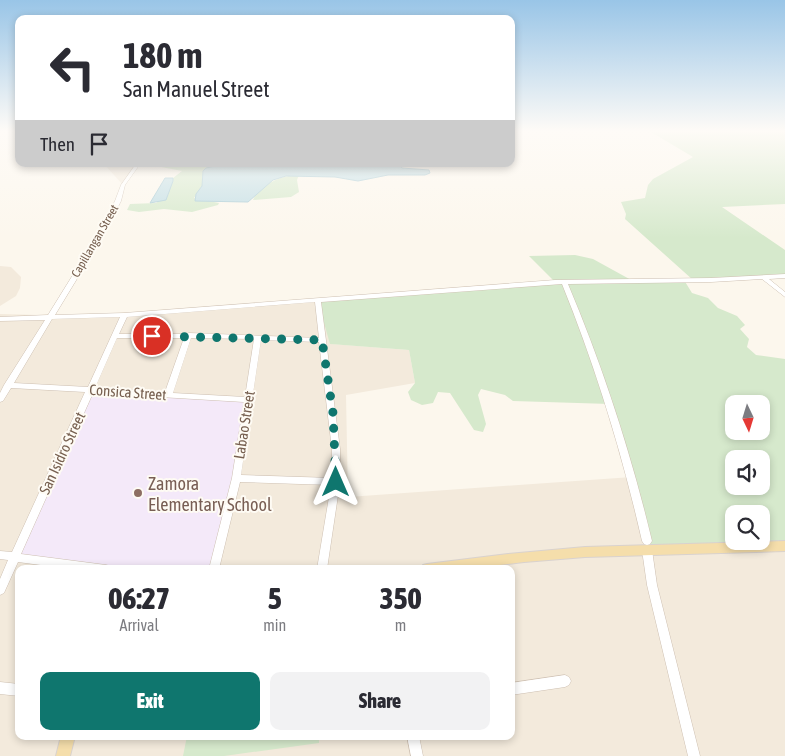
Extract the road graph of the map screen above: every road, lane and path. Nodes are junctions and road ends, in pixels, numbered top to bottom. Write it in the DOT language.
graph roads {
  1 [pos="136,167"];
  2 [pos="785,276"];
  3 [pos="763,277"];
  4 [pos="564,282"];
  5 [pos="785,295"];
  6 [pos="318,302"];
  7 [pos="124,315"];
  8 [pos="49,317"];
  9 [pos="0,319"];
  10 [pos="189,335"];
  11 [pos="114,336"];
  12 [pos="258,338"];
  13 [pos="322,340"];
  14 [pos="8,385"];
  15 [pos="91,390"];
  16 [pos="168,395"];
  17 [pos="0,399"];
  18 [pos="248,400"];
  19 [pos="236,478"];
  20 [pos="336,482"];
  21 [pos="647,545"];
  22 [pos="785,546"];
  23 [pos="0,555"];
  24 [pos="15,556"];
  25 [pos="78,565"];
  26 [pos="215,565"];
  27 [pos="323,565"];
  28 [pos="461,565"];
  29 [pos="0,590"];
  30 [pos="565,681"];
  31 [pos="0,688"];
  32 [pos="515,688"];
  33 [pos="15,690"];
  34 [pos="67,740"];
  35 [pos="414,740"];
  36 [pos="63,756"];
  37 [pos="417,756"];
  38 [pos="694,756"];
  1 -- 8 [label="street, Capillangan Street"];
  2 -- 3 [label="street"];
  3 -- 4 [label="street"];
  3 -- 5 [label="street"];
  4 -- 6 [label="street"];
  4 -- 21 [label="street"];
  6 -- 7 [label="street"];
  6 -- 13 [label="street"];
  7 -- 8 [label="street"];
  7 -- 11 [label="street, San Isidro Street"];
  8 -- 9 [label="street"];
  8 -- 14 [label="street, Capillangan Street"];
  10 -- 11 [label="street"];
  10 -- 12 [label="street"];
  10 -- 16 [label="street"];
  11 -- 15 [label="street, San Isidro Street"];
  12 -- 13 [label="street"];
  12 -- 18 [label="street, Labao Street"];
  13 -- 20 [label="street"];
  14 -- 15 [label="street, Consica Street"];
  14 -- 17 [label="street, Capillangan Street"];
  15 -- 16 [label="street, Consica Street"];
  15 -- 24 [label="street, San Isidro Street"];
  16 -- 18 [label="street, Consica Street"];
  18 -- 19 [label="street, Labao Street"];
  19 -- 20 [label="street"];
  19 -- 26 [label="street, Labao Street"];
  20 -- 27 [label="street"];
  21 -- 22 [label="main road"];
  21 -- 28 [label="main road"];
  21 -- 38 [label="street"];
  23 -- 24 [label="street"];
  24 -- 25 [label="street"];
  24 -- 29 [label="street, San Isidro Street"];
  30 -- 32 [label="street"];
  31 -- 33 [label="street"];
  34 -- 36 [label="main road"];
  35 -- 37 [label="street"];
}
